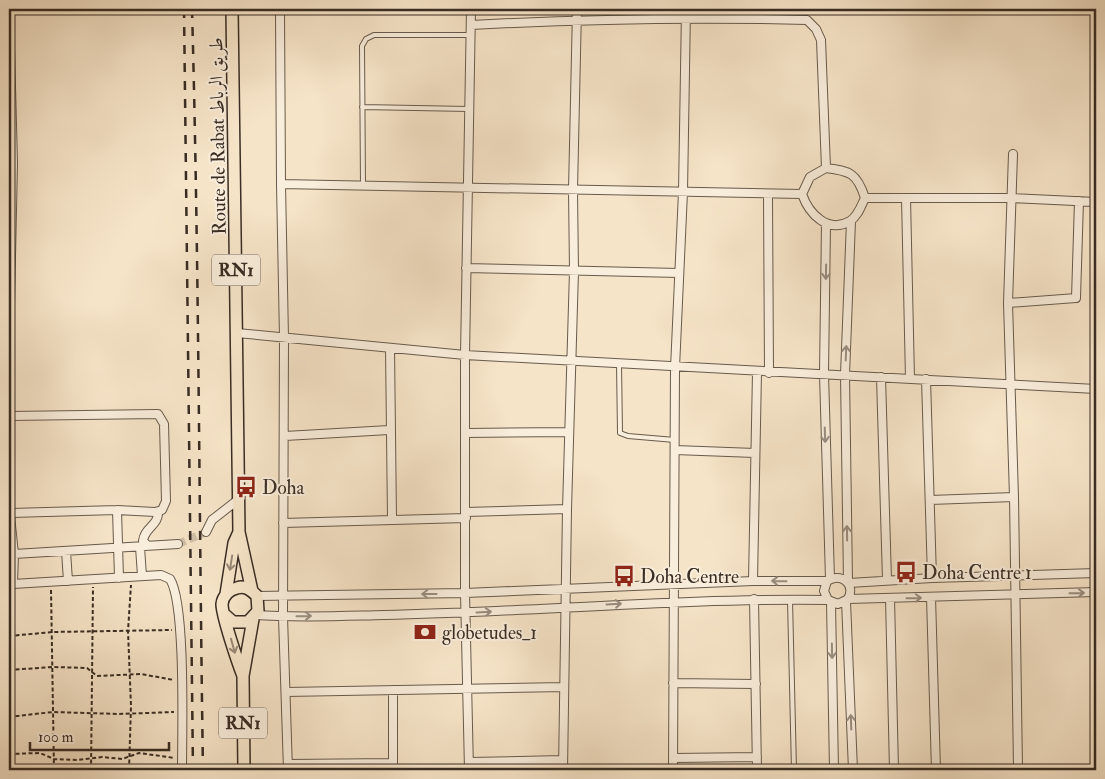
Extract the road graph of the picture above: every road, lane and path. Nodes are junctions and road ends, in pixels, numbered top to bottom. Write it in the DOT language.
graph roads {
  1 [pos="9,9"];
  2 [pos="232,9"];
  3 [pos="280,9"];
  4 [pos="471,9"];
  5 [pos="577,9"];
  6 [pos="686,13"];
  7 [pos="577,20"];
  8 [pos="471,26"];
  9 [pos="471,35"];
  10 [pos="10,91"];
  11 [pos="362,107"];
  12 [pos="469,109"];
  13 [pos="11,139"];
  14 [pos="1013,154"];
  15 [pos="11,163"];
  16 [pos="826,168"];
  17 [pos="281,184"];
  18 [pos="362,186"];
  19 [pos="468,188"];
  20 [pos="573,190"];
  21 [pos="683,192"];
  22 [pos="768,194"];
  23 [pos="802,194"];
  24 [pos="11,195"];
  25 [pos="865,198"];
  26 [pos="906,198"];
  27 [pos="1011,198"];
  28 [pos="1079,201"];
  29 [pos="1096,202"];
  30 [pos="851,220"];
  31 [pos="826,224"];
  32 [pos="10,236"];
  33 [pos="466,268"];
  34 [pos="574,271"];
  35 [pos="679,273"];
  36 [pos="1008,303"];
  37 [pos="236,333"];
  38 [pos="284,338"];
  39 [pos="390,348"];
  40 [pos="9,351"];
  41 [pos="465,355"];
  42 [pos="570,361"];
  43 [pos="619,364"];
  44 [pos="675,368"];
  45 [pos="757,372"];
  46 [pos="769,372"];
  47 [pos="824,374"];
  48 [pos="845,375"];
  49 [pos="881,377"];
  50 [pos="910,378"];
  51 [pos="926,379"];
  52 [pos="1011,386"];
  53 [pos="1096,389"];
  54 [pos="9,416"];
  55 [pos="389,430"];
  56 [pos="569,432"];
  57 [pos="465,433"];
  58 [pos="284,436"];
  59 [pos="675,440"];
  60 [pos="674,450"];
  61 [pos="756,453"];
  62 [pos="1014,497"];
  63 [pos="238,499"];
  64 [pos="930,500"];
  65 [pos="10,509"];
  66 [pos="567,509"];
  67 [pos="117,510"];
  68 [pos="158,512"];
  69 [pos="466,515"];
  70 [pos="392,519"];
  71 [pos="284,523"];
  72 [pos="206,532"];
  73 [pos="239,532"];
  74 [pos="178,544"];
  75 [pos="144,546"];
  76 [pos="118,547"];
  77 [pos="66,551"];
  78 [pos="14,554"];
  79 [pos="1096,574"];
  80 [pos="142,576"];
  81 [pos="1015,576"];
  82 [pos="132,577"];
  83 [pos="119,578"];
  84 [pos="932,578"];
  85 [pos="93,580"];
  86 [pos="753,580"];
  87 [pos="828,580"];
  88 [pos="887,580"];
  89 [pos="68,581"];
  90 [pos="51,582"];
  91 [pos="848,582"];
  92 [pos="674,584"];
  93 [pos="11,586"];
  94 [pos="565,588"];
  95 [pos="1096,592"];
  96 [pos="465,593"];
  97 [pos="226,594"];
  98 [pos="254,594"];
  99 [pos="1016,594"];
  100 [pos="283,595"];
  101 [pos="931,597"];
  102 [pos="890,598"];
  103 [pos="754,599"];
  104 [pos="790,600"];
  105 [pos="847,600"];
  106 [pos="674,601"];
  107 [pos="829,601"];
  108 [pos="565,607"];
  109 [pos="466,613"];
  110 [pos="225,615"];
  111 [pos="254,617"];
  112 [pos="283,617"];
  113 [pos="179,630"];
  114 [pos="128,631"];
  115 [pos="53,632"];
  116 [pos="93,633"];
  117 [pos="9,636"];
  118 [pos="53,667"];
  119 [pos="9,670"];
  120 [pos="93,673"];
  121 [pos="129,674"];
  122 [pos="243,676"];
  123 [pos="181,682"];
  124 [pos="673,683"];
  125 [pos="756,684"];
  126 [pos="564,687"];
  127 [pos="393,690"];
  128 [pos="467,690"];
  129 [pos="286,692"];
  130 [pos="53,712"];
  131 [pos="130,713"];
  132 [pos="182,713"];
  133 [pos="91,714"];
  134 [pos="9,717"];
  135 [pos="9,754"];
  136 [pos="757,757"];
  137 [pos="91,758"];
  138 [pos="129,758"];
  139 [pos="182,758"];
  140 [pos="673,758"];
  141 [pos="54,759"];
  142 [pos="563,760"];
  143 [pos="469,766"];
  144 [pos="288,767"];
  145 [pos="393,767"];
  146 [pos="54,770"];
  147 [pos="91,770"];
  148 [pos="129,770"];
  149 [pos="182,770"];
  150 [pos="244,770"];
  151 [pos="563,770"];
  152 [pos="672,770"];
  153 [pos="757,770"];
  154 [pos="794,770"];
  155 [pos="834,770"];
  156 [pos="853,770"];
  157 [pos="894,770"];
  158 [pos="936,770"];
  159 [pos="1018,770"];
  1 -- 10 [label="street"];
  2 -- 37 [label="main road, Route de Rabat طريق الرباط / RN1"];
  3 -- 17 [label="street"];
  4 -- 8 [label="street"];
  5 -- 7 [label="street"];
  6 -- 7 [label="street"];
  6 -- 16 [label="street"];
  6 -- 21 [label="street"];
  7 -- 8 [label="street"];
  7 -- 20 [label="street"];
  8 -- 9 [label="street"];
  9 -- 11 [label="lane"];
  9 -- 12 [label="street"];
  10 -- 13 [label="street"];
  11 -- 12 [label="lane"];
  11 -- 18 [label="lane"];
  12 -- 19 [label="street"];
  13 -- 15 [label="street"];
  14 -- 27 [label="street"];
  15 -- 24 [label="street"];
  16 -- 23 [label="street"];
  16 -- 25 [label="street"];
  17 -- 18 [label="street"];
  17 -- 38 [label="street"];
  18 -- 19 [label="street"];
  19 -- 20 [label="street"];
  19 -- 33 [label="street"];
  20 -- 21 [label="street"];
  20 -- 34 [label="street"];
  21 -- 22 [label="street"];
  21 -- 35 [label="street"];
  22 -- 23 [label="street"];
  22 -- 46 [label="street"];
  23 -- 31 [label="street"];
  24 -- 32 [label="street"];
  25 -- 26 [label="street"];
  25 -- 30 [label="street"];
  26 -- 27 [label="street"];
  26 -- 50 [label="street"];
  27 -- 28 [label="street"];
  27 -- 36 [label="street"];
  28 -- 29 [label="street"];
  28 -- 36 [label="street"];
  30 -- 31 [label="street"];
  48 -- 30 [label="street, one-way"];
  31 -- 47 [label="street, one-way"];
  32 -- 40 [label="street"];
  33 -- 34 [label="street"];
  33 -- 41 [label="street"];
  34 -- 35 [label="street"];
  34 -- 42 [label="street"];
  35 -- 44 [label="street"];
  36 -- 52 [label="street"];
  37 -- 38 [label="street"];
  37 -- 63 [label="main road, Route de Rabat طريق الرباط / RN1"];
  38 -- 39 [label="street"];
  38 -- 58 [label="street"];
  39 -- 41 [label="street"];
  39 -- 55 [label="street"];
  41 -- 42 [label="street"];
  41 -- 57 [label="street"];
  42 -- 43 [label="street"];
  42 -- 56 [label="street"];
  43 -- 44 [label="street"];
  43 -- 59 [label="lane"];
  44 -- 45 [label="street"];
  44 -- 59 [label="street"];
  45 -- 46 [label="street"];
  45 -- 61 [label="street"];
  46 -- 47 [label="street"];
  47 -- 48 [label="street"];
  47 -- 87 [label="street, one-way"];
  48 -- 49 [label="street"];
  91 -- 48 [label="street, one-way"];
  49 -- 50 [label="street"];
  49 -- 88 [label="street"];
  50 -- 51 [label="street"];
  51 -- 52 [label="street"];
  51 -- 64 [label="street"];
  52 -- 53 [label="street"];
  52 -- 62 [label="street"];
  54 -- 68 [label="street"];
  55 -- 58 [label="street"];
  55 -- 70 [label="street"];
  56 -- 57 [label="street"];
  56 -- 66 [label="street"];
  57 -- 69 [label="street"];
  58 -- 71 [label="street"];
  59 -- 60 [label="street"];
  60 -- 61 [label="street"];
  60 -- 92 [label="street"];
  61 -- 86 [label="street"];
  62 -- 64 [label="street"];
  62 -- 81 [label="street"];
  63 -- 72 [label="street"];
  63 -- 73 [label="main road, Route de Rabat طريق الرباط / RN1"];
  64 -- 84 [label="street"];
  65 -- 67 [label="street"];
  65 -- 78 [label="street"];
  66 -- 69 [label="street"];
  66 -- 94 [label="street"];
  67 -- 68 [label="street"];
  67 -- 76 [label="street"];
  68 -- 75 [label="street"];
  69 -- 70 [label="street"];
  69 -- 96 [label="street"];
  70 -- 71 [label="street"];
  71 -- 100 [label="street"];
  73 -- 97 [label="main road, Route de Rabat طريق الرباط / RN1, one-way"];
  73 -- 98 [label="main road, Route de Rabat طريق الرباط / RN1"];
  74 -- 75 [label="street"];
  75 -- 76 [label="street"];
  75 -- 80 [label="street"];
  76 -- 77 [label="street"];
  76 -- 83 [label="street"];
  77 -- 78 [label="street"];
  77 -- 89 [label="street"];
  78 -- 93 [label="street"];
  79 -- 81 [label="street"];
  80 -- 82 [label="street"];
  80 -- 113 [label="street"];
  81 -- 84 [label="street"];
  81 -- 99 [label="street"];
  82 -- 83 [label="street"];
  82 -- 114 [label="path"];
  83 -- 85 [label="street"];
  84 -- 88 [label="street"];
  85 -- 89 [label="street"];
  85 -- 116 [label="path"];
  87 -- 86 [label="street, one-way"];
  86 -- 92 [label="street"];
  87 -- 91 [label="street"];
  87 -- 107 [label="street"];
  88 -- 91 [label="street"];
  89 -- 90 [label="street"];
  90 -- 93 [label="street"];
  90 -- 115 [label="path"];
  91 -- 105 [label="street"];
  92 -- 94 [label="street"];
  92 -- 106 [label="street"];
  94 -- 96 [label="street"];
  94 -- 108 [label="street"];
  99 -- 95 [label="street, one-way"];
  96 -- 100 [label="street, one-way"];
  96 -- 109 [label="street"];
  97 -- 98 [label="main road"];
  97 -- 110 [label="main road, RN1"];
  98 -- 100 [label="street"];
  98 -- 111 [label="main road, RN1"];
  99 -- 101 [label="street"];
  99 -- 159 [label="street"];
  100 -- 112 [label="street"];
  102 -- 101 [label="street, one-way"];
  101 -- 158 [label="street"];
  102 -- 105 [label="street"];
  102 -- 157 [label="street"];
  103 -- 104 [label="street"];
  103 -- 106 [label="street"];
  103 -- 125 [label="street"];
  104 -- 107 [label="street"];
  104 -- 154 [label="lane"];
  105 -- 107 [label="street"];
  156 -- 105 [label="street, one-way"];
  108 -- 106 [label="street, one-way"];
  106 -- 124 [label="street"];
  107 -- 155 [label="street, one-way"];
  109 -- 108 [label="street, one-way"];
  108 -- 126 [label="street"];
  112 -- 109 [label="street, one-way"];
  109 -- 128 [label="street"];
  110 -- 111 [label="main road"];
  110 -- 122 [label="main road, RN1, one-way"];
  111 -- 112 [label="street"];
  111 -- 122 [label="main road, RN1"];
  112 -- 129 [label="street"];
  113 -- 114 [label="path"];
  113 -- 123 [label="street"];
  114 -- 116 [label="path"];
  114 -- 121 [label="path"];
  115 -- 116 [label="path"];
  115 -- 117 [label="path"];
  115 -- 118 [label="path"];
  116 -- 120 [label="path"];
  118 -- 119 [label="path"];
  118 -- 120 [label="path"];
  118 -- 130 [label="path"];
  120 -- 121 [label="path"];
  120 -- 133 [label="path"];
  121 -- 123 [label="path"];
  121 -- 131 [label="path"];
  122 -- 150 [label="main road, RN1"];
  123 -- 132 [label="street"];
  124 -- 125 [label="street"];
  124 -- 140 [label="street"];
  125 -- 136 [label="street"];
  126 -- 128 [label="street"];
  126 -- 142 [label="street"];
  127 -- 128 [label="street"];
  127 -- 129 [label="street"];
  127 -- 145 [label="street"];
  128 -- 143 [label="street"];
  129 -- 144 [label="street"];
  130 -- 133 [label="path"];
  130 -- 134 [label="path"];
  130 -- 141 [label="path"];
  131 -- 132 [label="path"];
  131 -- 133 [label="path"];
  131 -- 138 [label="path"];
  132 -- 139 [label="street"];
  133 -- 137 [label="path"];
  135 -- 141 [label="path"];
  136 -- 140 [label="street"];
  136 -- 153 [label="street"];
  137 -- 138 [label="path"];
  137 -- 141 [label="path"];
  137 -- 147 [label="path"];
  138 -- 139 [label="path"];
  138 -- 148 [label="path"];
  139 -- 149 [label="street"];
  140 -- 152 [label="street"];
  141 -- 146 [label="path"];
  142 -- 143 [label="street"];
  142 -- 151 [label="street"];
  144 -- 145 [label="street"];
}
